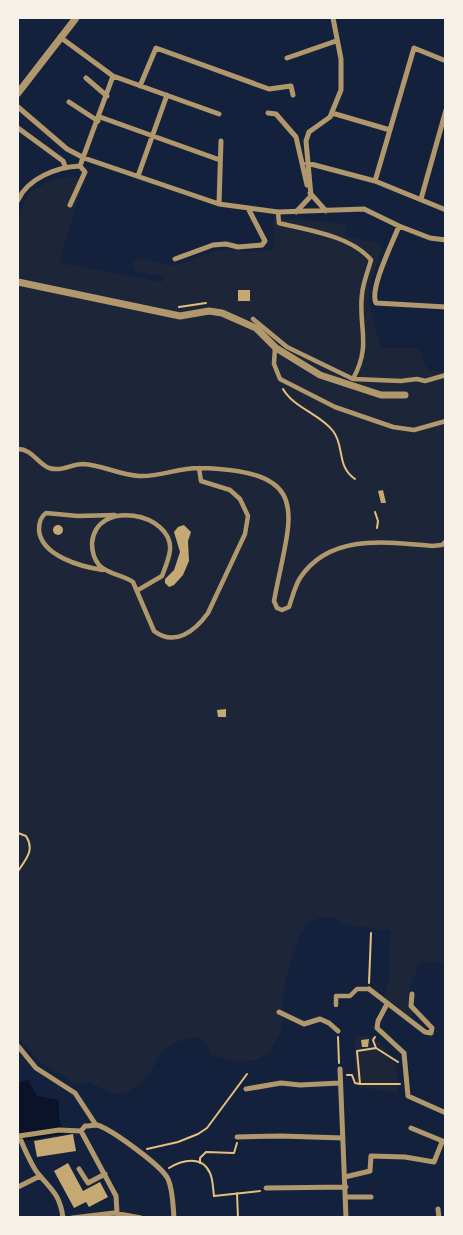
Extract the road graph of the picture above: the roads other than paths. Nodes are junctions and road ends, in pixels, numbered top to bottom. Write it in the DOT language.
graph roads {
  1 [pos="76,18"];
  2 [pos="333,18"];
  3 [pos="60,37"];
  4 [pos="336,41"];
  5 [pos="286,58"];
  6 [pos="446,61"];
  7 [pos="113,76"];
  8 [pos="86,78"];
  9 [pos="140,86"];
  10 [pos="18,93"];
  11 [pos="167,95"];
  12 [pos="293,95"];
  13 [pos="107,96"];
  14 [pos="69,102"];
  15 [pos="18,107"];
  16 [pos="446,110"];
  17 [pos="268,113"];
  18 [pos="332,113"];
  19 [pos="219,114"];
  20 [pos="444,118"];
  21 [pos="99,119"];
  22 [pos="18,128"];
  23 [pos="390,130"];
  24 [pos="153,136"];
  25 [pos="221,141"];
  26 [pos="84,158"];
  27 [pos="220,160"];
  28 [pos="307,163"];
  29 [pos="65,166"];
  30 [pos="80,166"];
  31 [pos="138,176"];
  32 [pos="375,181"];
  33 [pos="18,184"];
  34 [pos="23,187"];
  35 [pos="311,196"];
  36 [pos="18,200"];
  37 [pos="421,200"];
  38 [pos="219,204"];
  39 [pos="70,205"];
  40 [pos="249,210"];
  41 [pos="446,210"];
  42 [pos="326,211"];
  43 [pos="278,212"];
  44 [pos="295,212"];
  45 [pos="399,226"];
  46 [pos="446,240"];
  47 [pos="175,259"];
  48 [pos="18,282"];
  49 [pos="446,308"];
  50 [pos="253,319"];
  51 [pos="276,348"];
  52 [pos="446,375"];
  53 [pos="353,379"];
  54 [pos="405,395"];
  55 [pos="446,421"];
  56 [pos="18,450"];
  57 [pos="199,468"];
  58 [pos="121,515"];
  59 [pos="446,542"];
  60 [pos="105,570"];
  61 [pos="138,590"];
  62 [pos="368,989"];
  63 [pos="412,994"];
  64 [pos="388,1004"];
  65 [pos="336,1005"];
  66 [pos="279,1012"];
  67 [pos="338,1031"];
  68 [pos="18,1046"];
  69 [pos="340,1072"];
  70 [pos="340,1083"];
  71 [pos="246,1090"];
  72 [pos="446,1113"];
  73 [pos="96,1125"];
  74 [pos="411,1128"];
  75 [pos="81,1131"];
  76 [pos="237,1137"];
  77 [pos="343,1138"];
  78 [pos="444,1142"];
  79 [pos="79,1169"];
  80 [pos="104,1174"];
  81 [pos="40,1176"];
  82 [pos="345,1177"];
  83 [pos="18,1186"];
  84 [pos="346,1187"];
  85 [pos="266,1188"];
  86 [pos="371,1196"];
  87 [pos="346,1197"];
  88 [pos="438,1209"];
  89 [pos="117,1213"];
  90 [pos="135,1217"];
  91 [pos="63,1218"];
  92 [pos="72,1218"];
  93 [pos="141,1218"];
  94 [pos="174,1218"];
  95 [pos="346,1218"];
  96 [pos="439,1218"];
  1 -- 3 [label="street"];
  2 -- 4 [label="street"];
  3 -- 7 [label="street"];
  3 -- 10 [label="street"];
  4 -- 5 [label="street"];
  4 -- 18 [label="street"];
  6 -- 23 [label="street"];
  7 -- 9 [label="street"];
  7 -- 13 [label="street"];
  8 -- 13 [label="street"];
  9 -- 11 [label="street"];
  9 -- 12 [label="street"];
  11 -- 19 [label="street"];
  11 -- 24 [label="street"];
  13 -- 21 [label="street"];
  14 -- 21 [label="street"];
  15 -- 26 [label="street"];
  16 -- 20 [label="street"];
  17 -- 35 [label="street"];
  18 -- 23 [label="street"];
  18 -- 28 [label="street"];
  20 -- 37 [label="street"];
  21 -- 24 [label="street"];
  21 -- 26 [label="street"];
  22 -- 29 [label="street"];
  23 -- 32 [label="street"];
  24 -- 27 [label="street"];
  24 -- 31 [label="street"];
  25 -- 27 [label="street"];
  26 -- 30 [label="street"];
  26 -- 31 [label="street"];
  27 -- 38 [label="street"];
  28 -- 32 [label="street"];
  28 -- 35 [label="street"];
  29 -- 30 [label="street"];
  29 -- 34 [label="street"];
  30 -- 39 [label="street"];
  31 -- 38 [label="street"];
  32 -- 37 [label="street"];
  33 -- 34 [label="street"];
  34 -- 36 [label="street"];
  35 -- 42 [label="street"];
  35 -- 44 [label="street"];
  37 -- 41 [label="street"];
  38 -- 40 [label="street"];
  40 -- 43 [label="street"];
  40 -- 47 [label="street"];
  42 -- 44 [label="street"];
  42 -- 45 [label="street"];
  43 -- 44 [label="street"];
  43 -- 53 [label="street"];
  45 -- 46 [label="street"];
  45 -- 49 [label="street"];
  48 -- 51 [label="street"];
  50 -- 53 [label="street"];
  51 -- 54 [label="street"];
  51 -- 55 [label="street"];
  52 -- 53 [label="street"];
  56 -- 57 [label="street"];
  57 -- 59 [label="street"];
  57 -- 61 [label="street"];
  58 -- 60 [label="street"];
  58 -- 60 [label="street"];
  58 -- 61 [label="street"];
  60 -- 61 [label="street"];
  62 -- 64 [label="street"];
  62 -- 65 [label="street"];
  63 -- 64 [label="street"];
  64 -- 72 [label="street"];
  66 -- 67 [label="street"];
  68 -- 73 [label="street"];
  69 -- 70 [label="street"];
  70 -- 71 [label="street"];
  70 -- 77 [label="street"];
  73 -- 75 [label="street"];
  73 -- 94 [label="street"];
  74 -- 78 [label="street"];
  75 -- 80 [label="street"];
  75 -- 81 [label="street"];
  76 -- 77 [label="street"];
  77 -- 82 [label="street"];
  78 -- 82 [label="street"];
  79 -- 80 [label="street"];
  80 -- 89 [label="street"];
  81 -- 83 [label="street"];
  81 -- 91 [label="street"];
  82 -- 84 [label="street"];
  84 -- 85 [label="street"];
  84 -- 87 [label="street"];
  86 -- 87 [label="street"];
  87 -- 95 [label="street"];
  88 -- 96 [label="street"];
  89 -- 90 [label="street"];
  89 -- 92 [label="street"];
  90 -- 93 [label="street"];
}
